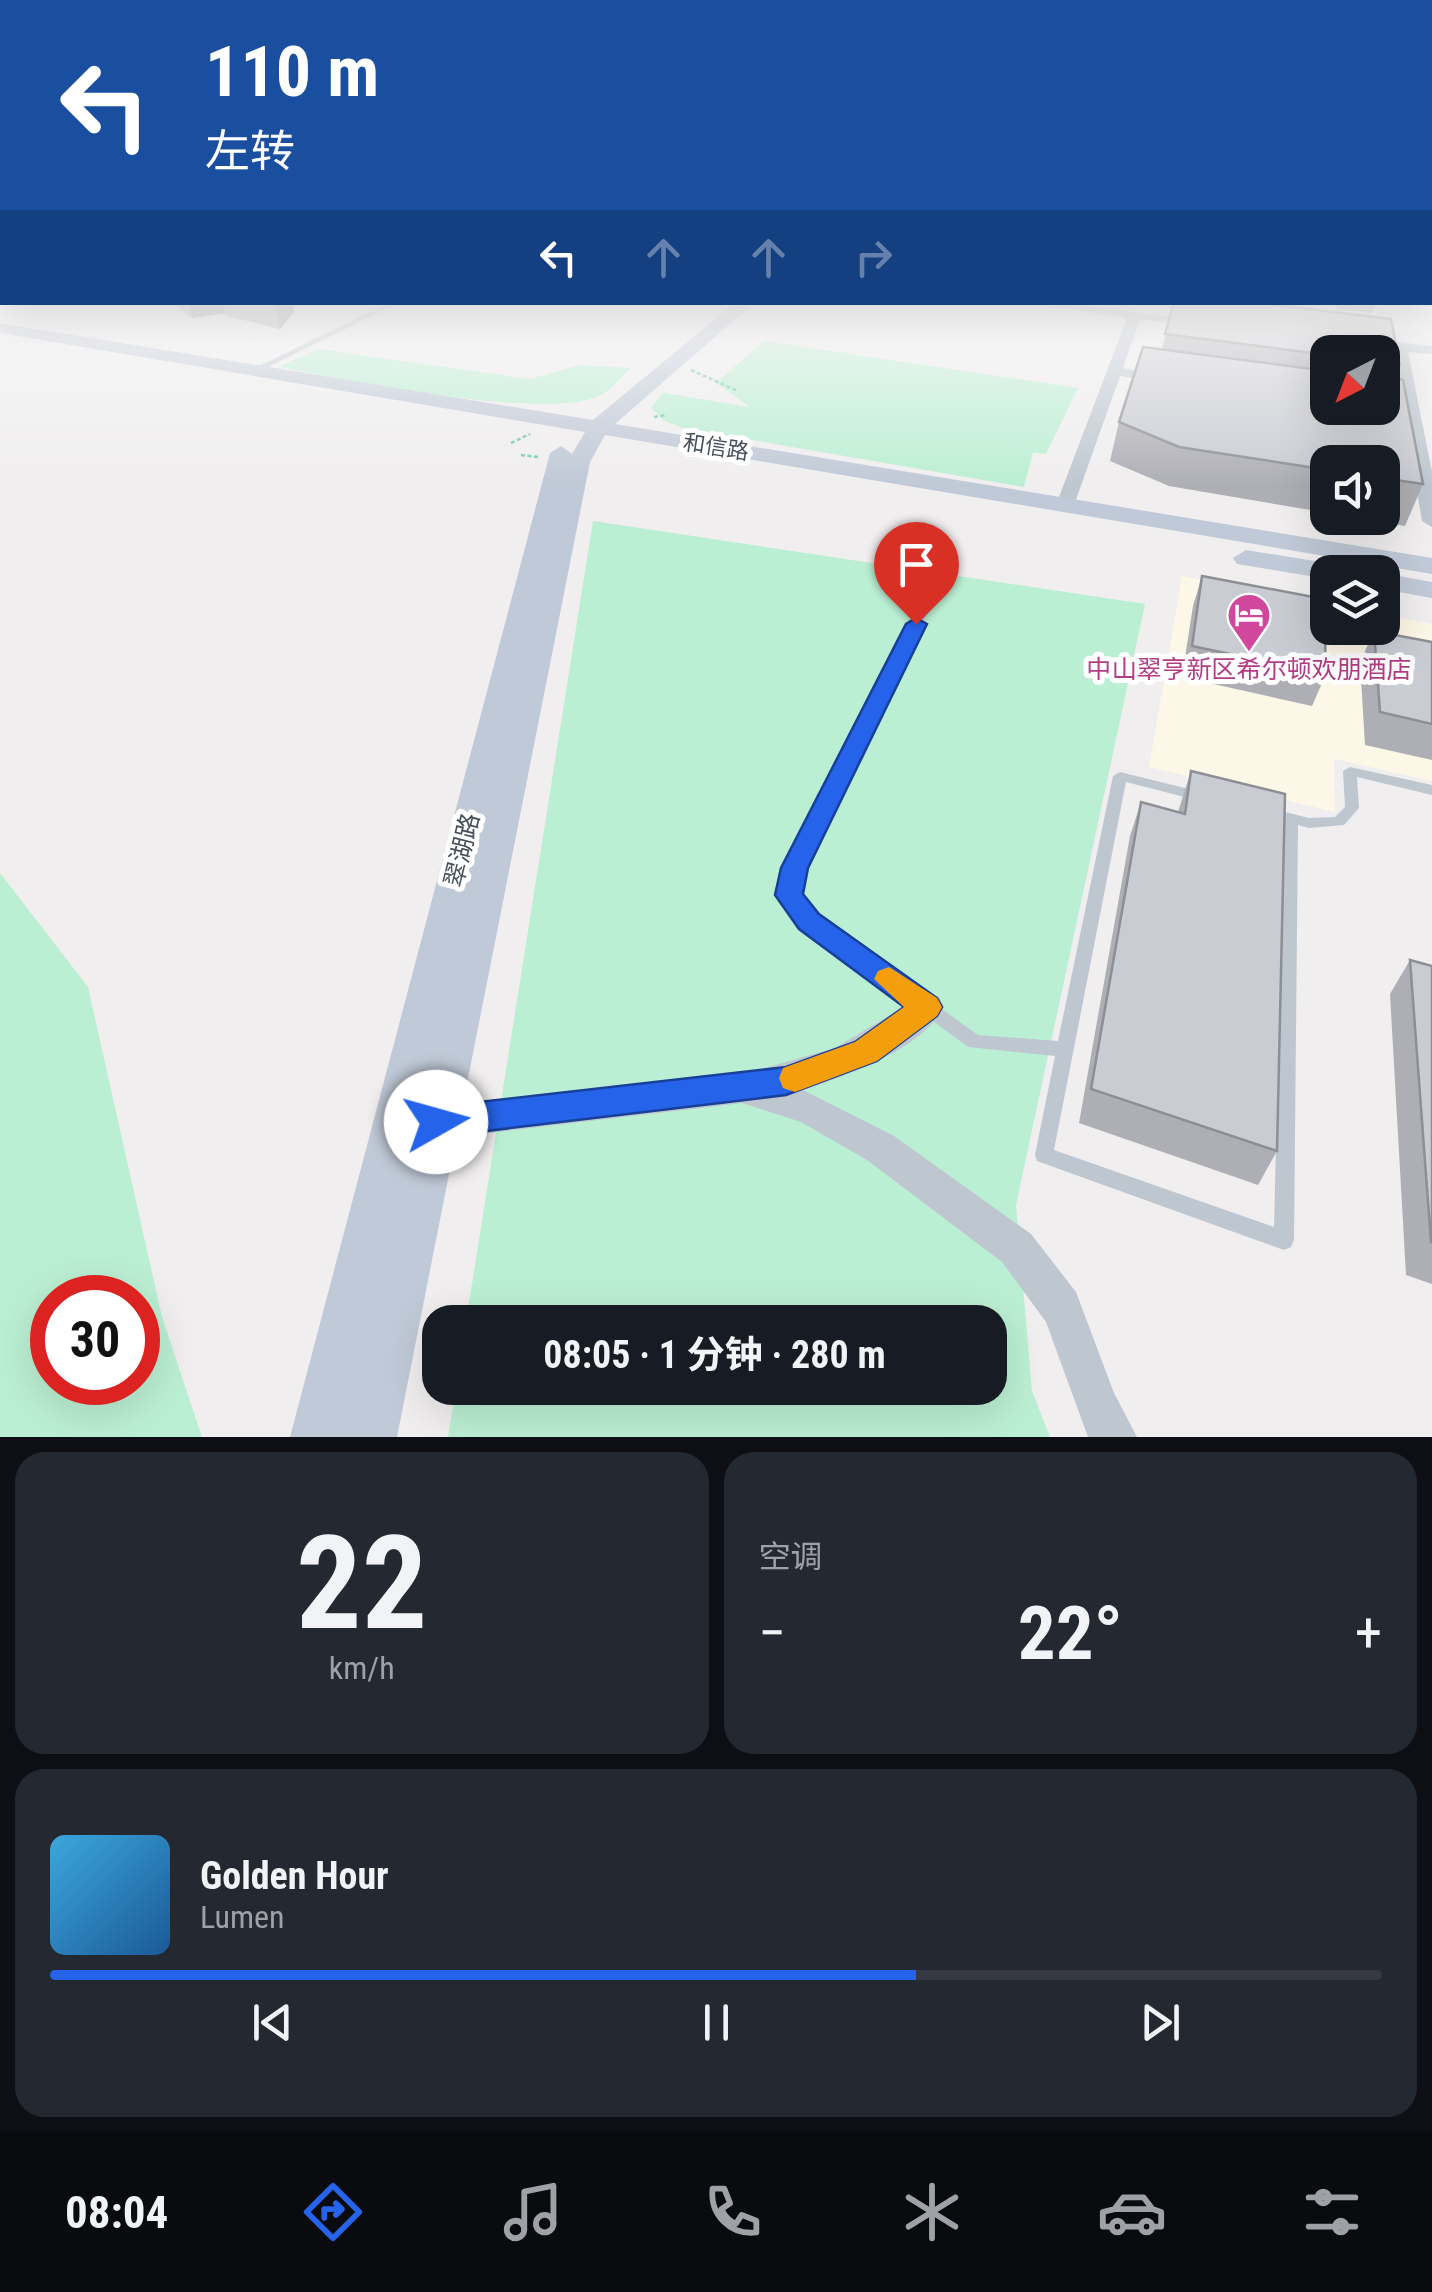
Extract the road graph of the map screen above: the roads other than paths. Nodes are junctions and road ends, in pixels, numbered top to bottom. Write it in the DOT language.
graph roads {
  1 [pos="64,352"];
  2 [pos="151,352"];
  3 [pos="293,352"];
  4 [pos="683,352"];
  5 [pos="1121,352"];
  6 [pos="1400,352"];
  7 [pos="258,369"];
  8 [pos="1114,371"];
  9 [pos="1192,382"];
  10 [pos="630,392"];
  11 [pos="490,410"];
  12 [pos="583,434"];
  13 [pos="710,446"];
  14 [pos="1066,504"];
  15 [pos="1432,521"];
  16 [pos="1432,566"];
  17 [pos="1310,568"];
  18 [pos="1400,584"];
  19 [pos="934,589"];
  20 [pos="1432,590"];
  21 [pos="1432,790"];
  22 [pos="1215,800"];
  23 [pos="1253,809"];
  24 [pos="1291,818"];
  25 [pos="926,1007"];
  26 [pos="1065,1048"];
  27 [pos="742,1088"];
  28 [pos="436,1122"];
  29 [pos="395,1127"];
  30 [pos="320,1437"];
  31 [pos="367,1437"];
  32 [pos="1114,1437"];
  1 -- 12 [label="street, 和信路"];
  2 -- 7 [label="street, 和信路"];
  3 -- 7 [label="lane"];
  4 -- 10 [label="street"];
  5 -- 8 [label="street"];
  6 -- 15 [label="street"];
  7 -- 11 [label="street, 和信路"];
  8 -- 9 [label="street"];
  8 -- 14 [label="street"];
  10 -- 11 [label="street"];
  10 -- 12 [label="street"];
  10 -- 13 [label="street"];
  11 -- 12 [label="street, 和信路"];
  12 -- 13 [label="street, 和信路"];
  12 -- 17 [label="street, 和信路"];
  12 -- 28 [label="street, 翠湖路"];
  12 -- 29 [label="street, 翠湖路"];
  13 -- 14 [label="street, 和信路"];
  14 -- 16 [label="street, 和信路"];
  18 -- 20 [label="street"];
  19 -- 25 [label="lane"];
  21 -- 24 [label="lane"];
  22 -- 26 [label="lane"];
  23 -- 24 [label="lane"];
  24 -- 26 [label="lane"];
  25 -- 26 [label="lane"];
  25 -- 27 [label="street"];
  27 -- 28 [label="street"];
  27 -- 32 [label="street"];
  28 -- 29 [label="street"];
  28 -- 31 [label="street, 翠湖路"];
  29 -- 30 [label="street, 翠湖路"];
}
